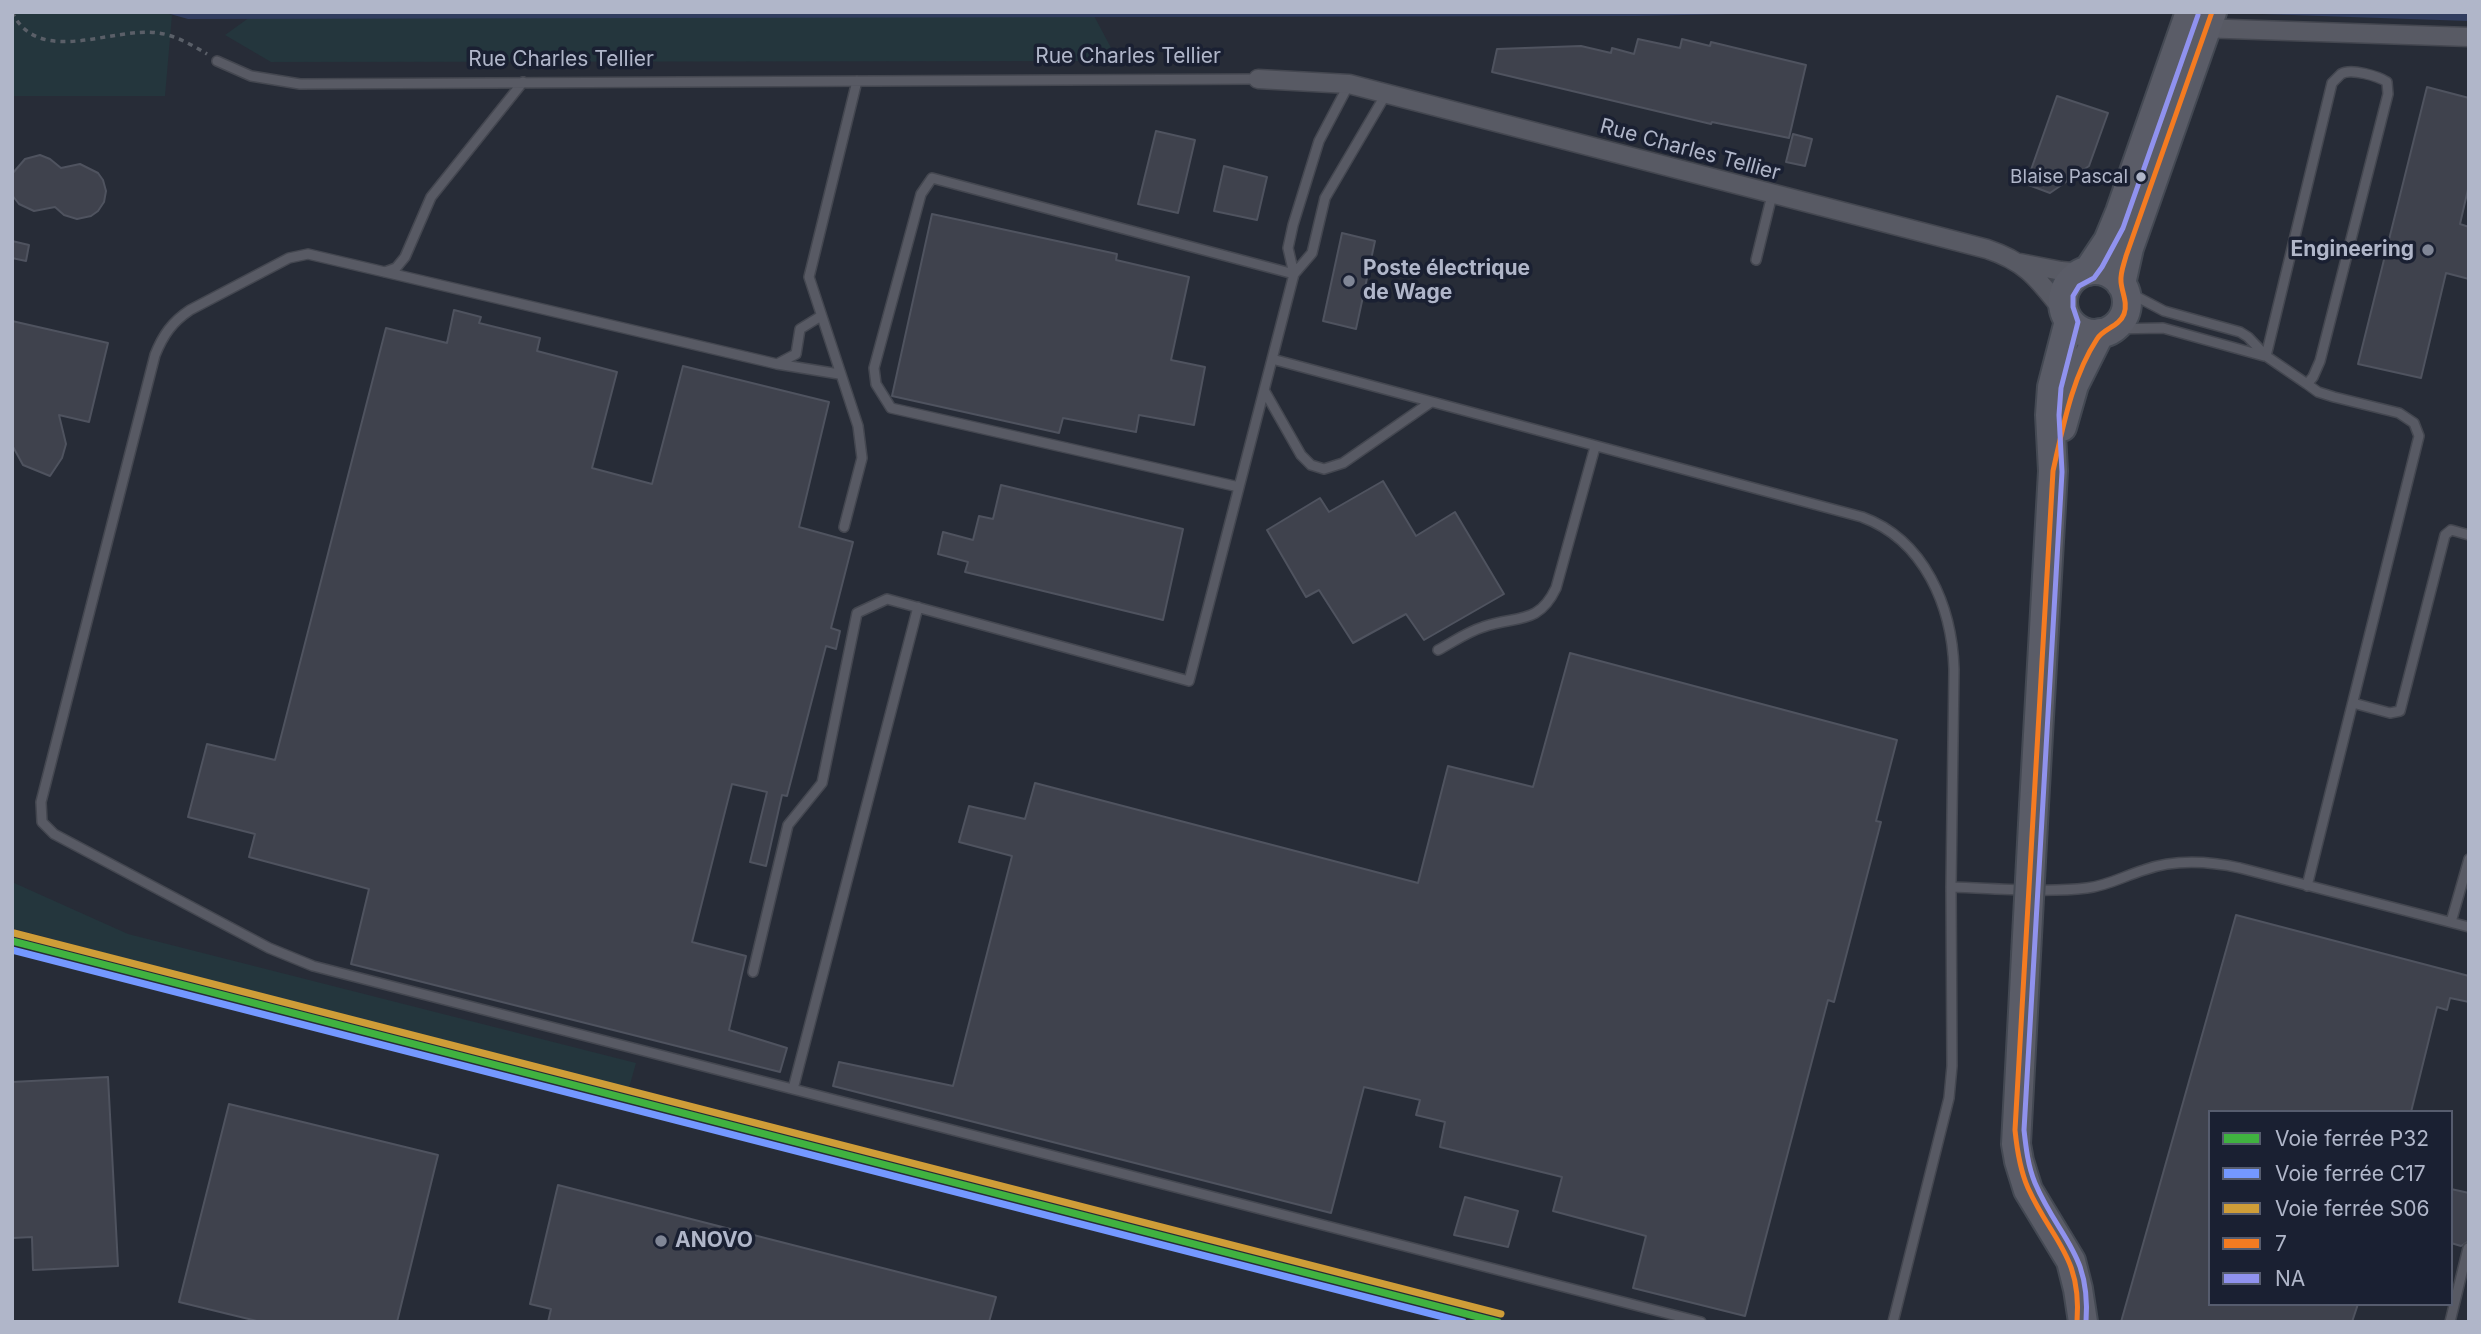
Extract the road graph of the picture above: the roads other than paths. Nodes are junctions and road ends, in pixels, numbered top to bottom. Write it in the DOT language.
graph roads {
  1 [pos="2199,19"];
  2 [pos="2469,37"];
  3 [pos="218,61"];
  4 [pos="1258,79"];
  5 [pos="857,81"];
  6 [pos="523,82"];
  7 [pos="1349,84"];
  8 [pos="1386,94"];
  9 [pos="1772,195"];
  10 [pos="1756,260"];
  11 [pos="2020,262"];
  12 [pos="385,272"];
  13 [pos="2086,272"];
  14 [pos="1294,274"];
  15 [pos="2123,287"];
  16 [pos="821,316"];
  17 [pos="2067,317"];
  18 [pos="2106,331"];
  19 [pos="2266,356"];
  20 [pos="1272,359"];
  21 [pos="776,364"];
  22 [pos="839,374"];
  23 [pos="2307,384"];
  24 [pos="1264,390"];
  25 [pos="1431,402"];
  26 [pos="1595,447"];
  27 [pos="2053,471"];
  28 [pos="1239,487"];
  29 [pos="844,527"];
  30 [pos="2469,535"];
  31 [pos="918,607"];
  32 [pos="1438,650"];
  33 [pos="2353,703"];
  34 [pos="2469,859"];
  35 [pos="2307,886"];
  36 [pos="1951,887"];
  37 [pos="2451,922"];
  38 [pos="2469,927"];
  39 [pos="754,972"];
  40 [pos="793,1089"];
  41 [pos="2468,1248"];
  42 [pos="2080,1315"];
  43 [pos="1701,1322"];
  44 [pos="1893,1322"];
  45 [pos="2450,1322"];
  1 -- 2 [label="street"];
  1 -- 13 [label="main road"];
  1 -- 15 [label="main road"];
  3 -- 6 [label="lane, Rue Charles Tellier"];
  4 -- 5 [label="lane, Rue Charles Tellier"];
  4 -- 7 [label="street, Rue Charles Tellier"];
  5 -- 6 [label="lane, Rue Charles Tellier"];
  5 -- 16 [label="lane"];
  6 -- 12 [label="lane"];
  7 -- 8 [label="street, Rue Charles Tellier"];
  7 -- 14 [label="lane"];
  8 -- 9 [label="street, Rue Charles Tellier"];
  8 -- 14 [label="lane"];
  9 -- 10 [label="lane"];
  9 -- 11 [label="street, Rue Charles Tellier"];
  11 -- 13 [label="street, Rue Charles Tellier"];
  11 -- 17 [label="street, Rue Charles Tellier"];
  12 -- 21 [label="lane"];
  12 -- 40 [label="lane"];
  13 -- 15 [label="main road"];
  13 -- 17 [label="main road"];
  14 -- 20 [label="lane"];
  14 -- 28 [label="lane"];
  15 -- 18 [label="main road"];
  15 -- 19 [label="lane"];
  16 -- 21 [label="lane"];
  16 -- 22 [label="lane"];
  17 -- 18 [label="main road"];
  17 -- 27 [label="main road"];
  18 -- 19 [label="lane"];
  18 -- 27 [label="main road"];
  19 -- 23 [label="lane"];
  19 -- 23 [label="lane"];
  20 -- 24 [label="lane"];
  20 -- 25 [label="lane"];
  21 -- 22 [label="lane"];
  22 -- 29 [label="lane"];
  23 -- 33 [label="lane"];
  24 -- 25 [label="lane"];
  24 -- 28 [label="lane"];
  25 -- 26 [label="lane"];
  26 -- 32 [label="lane"];
  26 -- 36 [label="lane"];
  27 -- 42 [label="main road, bridge"];
  28 -- 31 [label="lane"];
  30 -- 33 [label="lane"];
  31 -- 39 [label="lane"];
  31 -- 40 [label="lane"];
  33 -- 35 [label="lane"];
  34 -- 37 [label="lane"];
  35 -- 36 [label="lane"];
  35 -- 37 [label="lane"];
  36 -- 44 [label="lane"];
  37 -- 38 [label="lane"];
  40 -- 43 [label="lane"];
  41 -- 45 [label="lane"];
}
